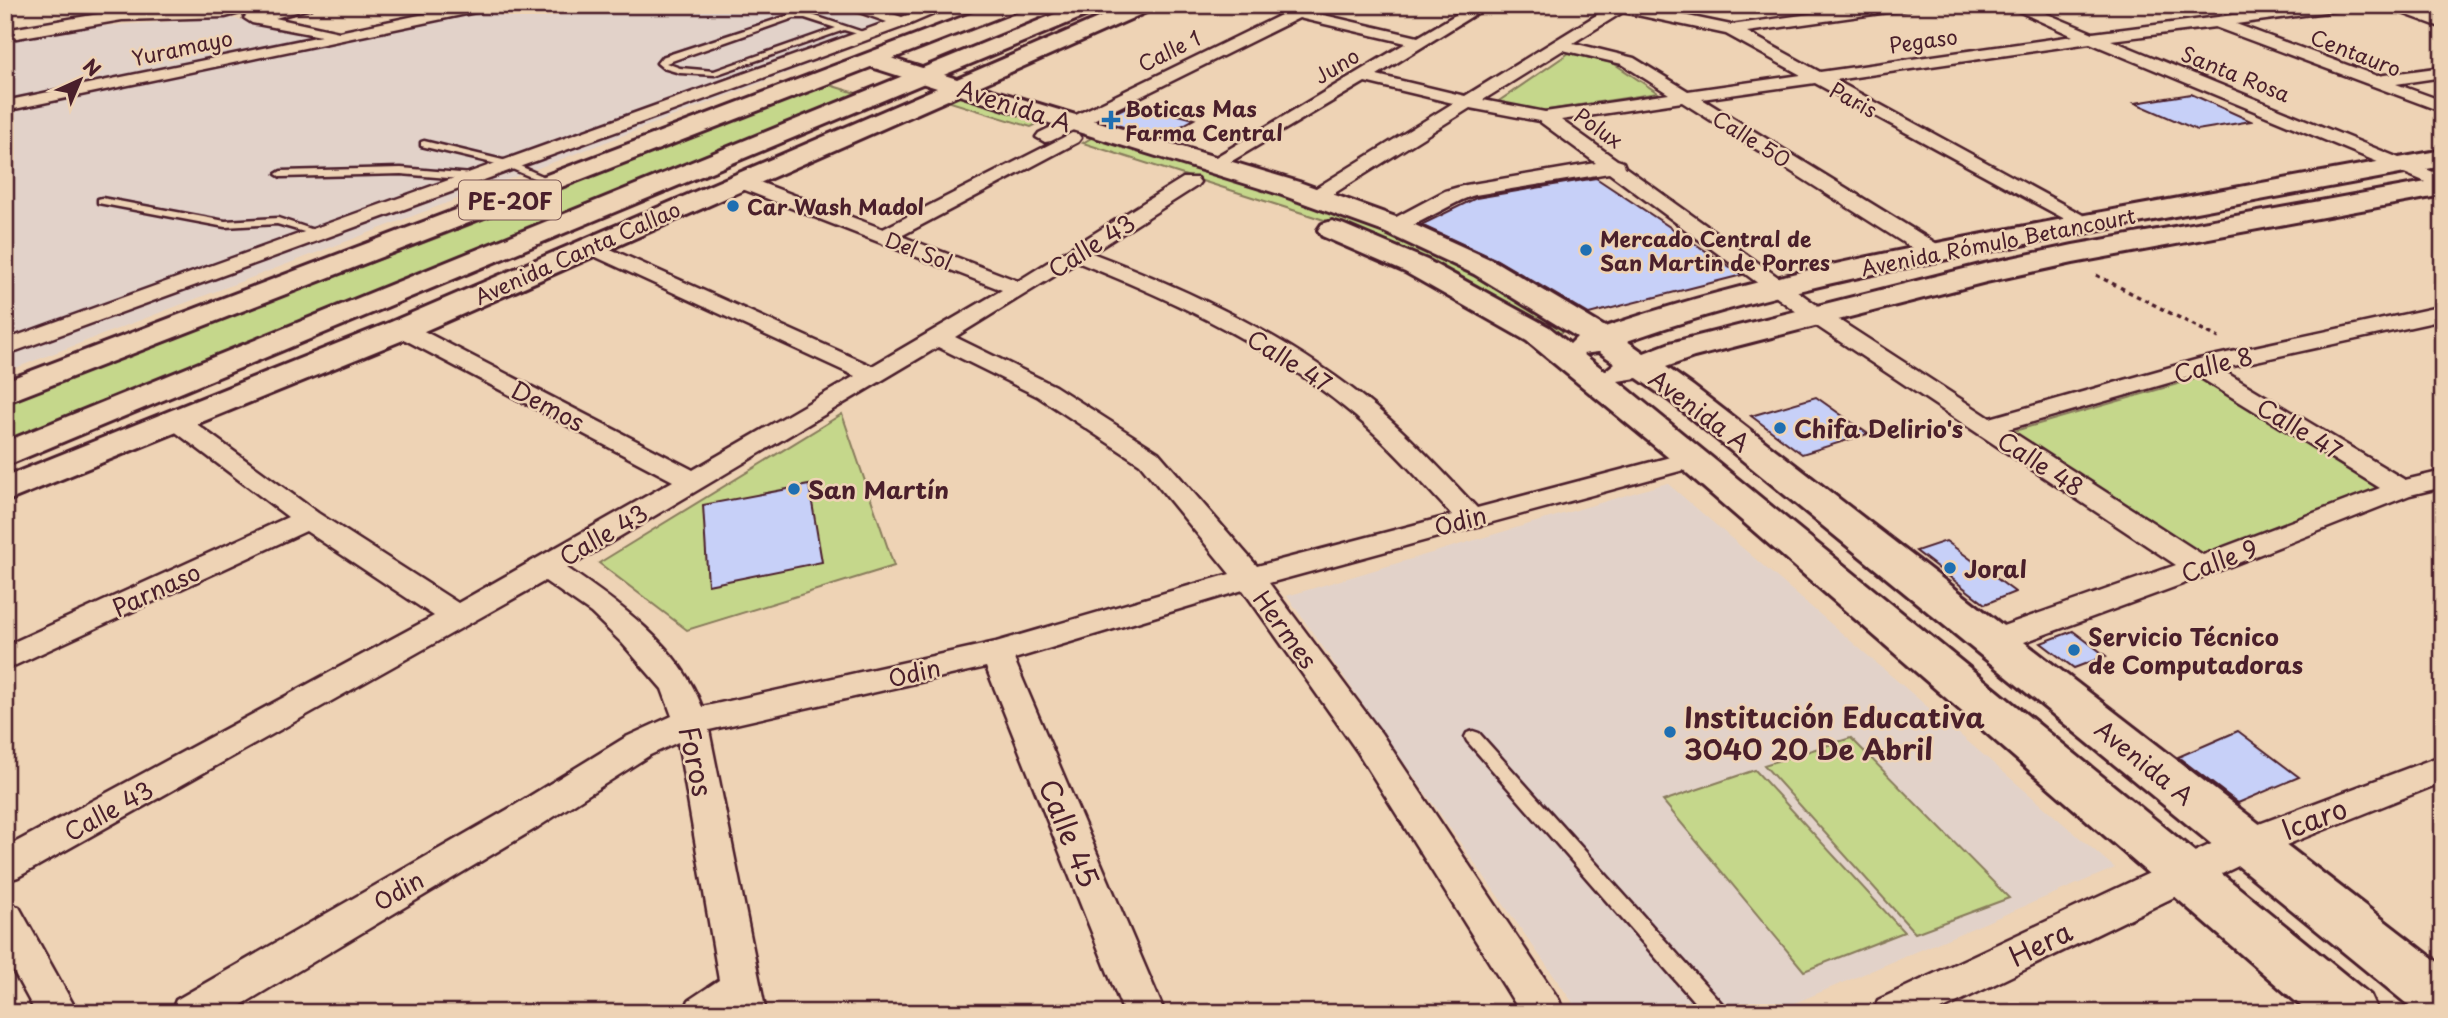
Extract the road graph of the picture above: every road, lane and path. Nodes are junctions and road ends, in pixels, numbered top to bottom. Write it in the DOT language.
graph roads {
  1 [pos="306,5"];
  2 [pos="490,5"];
  3 [pos="846,5"];
  4 [pos="948,5"];
  5 [pos="1013,5"];
  6 [pos="1095,5"];
  7 [pos="1146,5"];
  8 [pos="1263,5"];
  9 [pos="1313,5"];
  10 [pos="1483,5"];
  11 [pos="1836,5"];
  12 [pos="1909,5"];
  13 [pos="2012,5"];
  14 [pos="2348,5"];
  15 [pos="2387,5"];
  16 [pos="1617,6"];
  17 [pos="1867,11"];
  18 [pos="253,12"];
  19 [pos="1297,13"];
  20 [pos="904,22"];
  21 [pos="2215,22"];
  22 [pos="2443,23"];
  23 [pos="843,27"];
  24 [pos="1731,30"];
  25 [pos="5,35"];
  26 [pos="345,35"];
  27 [pos="2091,37"];
  28 [pos="1420,42"];
  29 [pos="1563,45"];
  30 [pos="870,47"];
  31 [pos="770,54"];
  32 [pos="796,60"];
  33 [pos="837,60"];
  34 [pos="2443,72"];
  35 [pos="1362,76"];
  36 [pos="1813,76"];
  37 [pos="2375,82"];
  38 [pos="925,88"];
  39 [pos="1685,96"];
  40 [pos="1468,102"];
  41 [pos="5,106"];
  42 [pos="2443,107"];
  43 [pos="1545,117"];
  44 [pos="1068,133"];
  45 [pos="424,144"];
  46 [pos="2443,158"];
  47 [pos="508,164"];
  48 [pos="2400,165"];
  49 [pos="1616,166"];
  50 [pos="1201,173"];
  51 [pos="281,174"];
  52 [pos="471,177"];
  53 [pos="739,181"];
  54 [pos="553,183"];
  55 [pos="2443,185"];
  56 [pos="1315,197"];
  57 [pos="102,201"];
  58 [pos="2085,224"];
  59 [pos="1394,226"];
  60 [pos="318,233"];
  61 [pos="884,237"];
  62 [pos="590,247"];
  63 [pos="1934,252"];
  64 [pos="1075,254"];
  65 [pos="2061,256"];
  66 [pos="1778,288"];
  67 [pos="1020,289"];
  68 [pos="2443,313"];
  69 [pos="1817,316"];
  70 [pos="402,329"];
  71 [pos="937,338"];
  72 [pos="5,348"];
  73 [pos="2250,355"];
  74 [pos="1599,360"];
  75 [pos="1640,365"];
  76 [pos="2199,366"];
  77 [pos="873,375"];
  78 [pos="5,393"];
  79 [pos="178,422"];
  80 [pos="1987,427"];
  81 [pos="5,455"];
  82 [pos="1693,459"];
  83 [pos="2443,479"];
  84 [pos="694,481"];
  85 [pos="2401,489"];
  86 [pos="5,491"];
  87 [pos="1470,518"];
  88 [pos="308,519"];
  89 [pos="2200,567"];
  90 [pos="546,568"];
  91 [pos="1250,579"];
  92 [pos="458,617"];
  93 [pos="1994,641"];
  94 [pos="996,653"];
  95 [pos="5,659"];
  96 [pos="691,722"];
  97 [pos="1473,737"];
  98 [pos="2443,768"];
  99 [pos="2248,844"];
  100 [pos="5,866"];
  101 [pos="2187,873"];
  102 [pos="5,919"];
  103 [pos="2443,999"];
  104 [pos="743,1000"];
  105 [pos="58,1013"];
  106 [pos="191,1013"];
  107 [pos="704,1013"];
  108 [pos="1145,1013"];
  109 [pos="1544,1013"];
  110 [pos="1717,1013"];
  111 [pos="1893,1013"];
  112 [pos="2350,1013"];
  1 -- 18 [label="street"];
  2 -- 26 [label="street, Yuramayo"];
  3 -- 20 [label="street"];
  4 -- 20 [label="street"];
  5 -- 30 [label="street, PE-20F"];
  6 -- 38 [label="street, Avenida Canta Callao / PE-20F"];
  7 -- 38 [label="street, Avenida Canta Callao"];
  8 -- 19 [label="street"];
  9 -- 19 [label="street, Calle 1"];
  10 -- 28 [label="street, Juno"];
  11 -- 17 [label="street"];
  12 -- 17 [label="street"];
  13 -- 27 [label="street, Santa Rosa"];
  14 -- 21 [label="street, Pegaso"];
  15 -- 22 [label="street"];
  16 -- 24 [label="street, Paris"];
  16 -- 29 [label="street"];
  17 -- 24 [label="street"];
  18 -- 25 [label="street"];
  18 -- 26 [label="street"];
  19 -- 28 [label="street"];
  19 -- 44 [label="street, Calle 1"];
  20 -- 30 [label="street"];
  21 -- 27 [label="street, Pegaso"];
  21 -- 37 [label="street, Centauro"];
  23 -- 30 [label="lane"];
  23 -- 31 [label="lane"];
  23 -- 31 [label="lane"];
  24 -- 36 [label="street, Paris"];
  26 -- 41 [label="street, Yuramayo"];
  27 -- 36 [label="street, Pegaso"];
  27 -- 48 [label="street, Santa Rosa"];
  28 -- 35 [label="street, Juno"];
  29 -- 39 [label="street, Calle 50"];
  29 -- 40 [label="street"];
  30 -- 33 [label="street, PE-20F"];
  30 -- 38 [label="street, Avenida A"];
  31 -- 32 [label="lane"];
  32 -- 33 [label="street, Avenida A"];
  32 -- 33 [label="street"];
  32 -- 47 [label="street"];
  33 -- 38 [label="street, Avenida A"];
  33 -- 54 [label="street, PE-20F"];
  34 -- 37 [label="street"];
  35 -- 40 [label="street, Polux"];
  35 -- 50 [label="street, Juno"];
  36 -- 39 [label="street, Pegaso"];
  36 -- 58 [label="street, Paris"];
  37 -- 42 [label="street, Centauro"];
  38 -- 44 [label="street, Avenida A"];
  38 -- 53 [label="street, Avenida Canta Callao"];
  38 -- 81 [label="street, Avenida Canta Callao / PE-20F"];
  39 -- 43 [label="street, Pegaso"];
  39 -- 63 [label="street, Calle 50"];
  40 -- 43 [label="street, Polux"];
  40 -- 56 [label="street"];
  43 -- 49 [label="street, Polux"];
  44 -- 50 [label="street, Avenida A"];
  44 -- 61 [label="street, Calle 1"];
  45 -- 47 [label="lane"];
  46 -- 48 [label="street, Avenida Rómulo Betancourt"];
  47 -- 52 [label="street"];
  47 -- 54 [label="lane"];
  48 -- 55 [label="street, Santa Rosa"];
  48 -- 58 [label="street, Avenida Rómulo Betancourt"];
  49 -- 59 [label="street"];
  49 -- 66 [label="street, Polux"];
  50 -- 56 [label="street, Avenida A"];
  50 -- 64 [label="street, Calle 43"];
  50 -- 74 [label="street, Avenida A"];
  51 -- 52 [label="lane"];
  52 -- 60 [label="street"];
  53 -- 61 [label="street, Del Sol"];
  53 -- 62 [label="street, Avenida Canta Callao"];
  54 -- 78 [label="street, PE-20F"];
  55 -- 65 [label="street, Avenida Rómulo Betancourt"];
  56 -- 59 [label="street, Avenida A"];
  57 -- 60 [label="lane"];
  58 -- 63 [label="street, Avenida Rómulo Betancourt"];
  59 -- 74 [label="street, Avenida A"];
  60 -- 72 [label="street"];
  61 -- 67 [label="street, Del Sol"];
  62 -- 70 [label="street, Avenida Canta Callao"];
  62 -- 77 [label="street"];
  63 -- 66 [label="street, Avenida Rómulo Betancourt"];
  64 -- 67 [label="street, Calle 43"];
  64 -- 87 [label="street, Calle 47"];
  65 -- 69 [label="street, Avenida Rómulo Betancourt"];
  65 -- 73 [label="path"];
  66 -- 69 [label="street, Calle 48"];
  66 -- 74 [label="street, Avenida Rómulo Betancourt"];
  67 -- 71 [label="street, Calle 43"];
  68 -- 73 [label="street, Calle 8"];
  69 -- 75 [label="street, Avenida Rómulo Betancourt"];
  69 -- 80 [label="street, Calle 48"];
  70 -- 79 [label="street, Avenida Canta Callao"];
  70 -- 84 [label="street, Demos"];
  71 -- 77 [label="street, Calle 43"];
  71 -- 91 [label="street, Hermes"];
  73 -- 76 [label="street, Calle 8"];
  74 -- 75 [label="street, Avenida A"];
  74 -- 82 [label="street, Avenida A"];
  75 -- 93 [label="street, Avenida A"];
  76 -- 80 [label="street, Calle 8"];
  76 -- 85 [label="street, Calle 47"];
  77 -- 84 [label="street, Calle 43"];
  79 -- 86 [label="street, Avenida Canta Callao"];
  79 -- 88 [label="street"];
  80 -- 89 [label="street, Calle 48"];
  82 -- 87 [label="street, Odin"];
  82 -- 101 [label="street, Avenida A"];
  83 -- 85 [label="street, Calle 9"];
  84 -- 90 [label="street, Calle 43"];
  85 -- 89 [label="street, Calle 9"];
  87 -- 91 [label="street, Odin"];
  88 -- 92 [label="street"];
  88 -- 95 [label="street, Parnaso"];
  89 -- 93 [label="street, Calle 9"];
  90 -- 92 [label="street, Calle 43"];
  90 -- 96 [label="street, Foros"];
  91 -- 94 [label="street, Odin"];
  91 -- 109 [label="street, Hermes"];
  92 -- 100 [label="street, Calle 43"];
  93 -- 99 [label="street, Avenida A"];
  94 -- 96 [label="street, Odin"];
  94 -- 108 [label="street, Calle 45"];
  96 -- 104 [label="street, Foros"];
  96 -- 106 [label="street, Odin"];
  97 -- 110 [label="lane"];
  98 -- 99 [label="street, Icaro"];
  99 -- 101 [label="street, Icaro"];
  99 -- 103 [label="street, Avenida A"];
  101 -- 111 [label="street, Hera"];
  101 -- 112 [label="street, Avenida A"];
  102 -- 105 [label="street"];
  104 -- 107 [label="street"];
}
